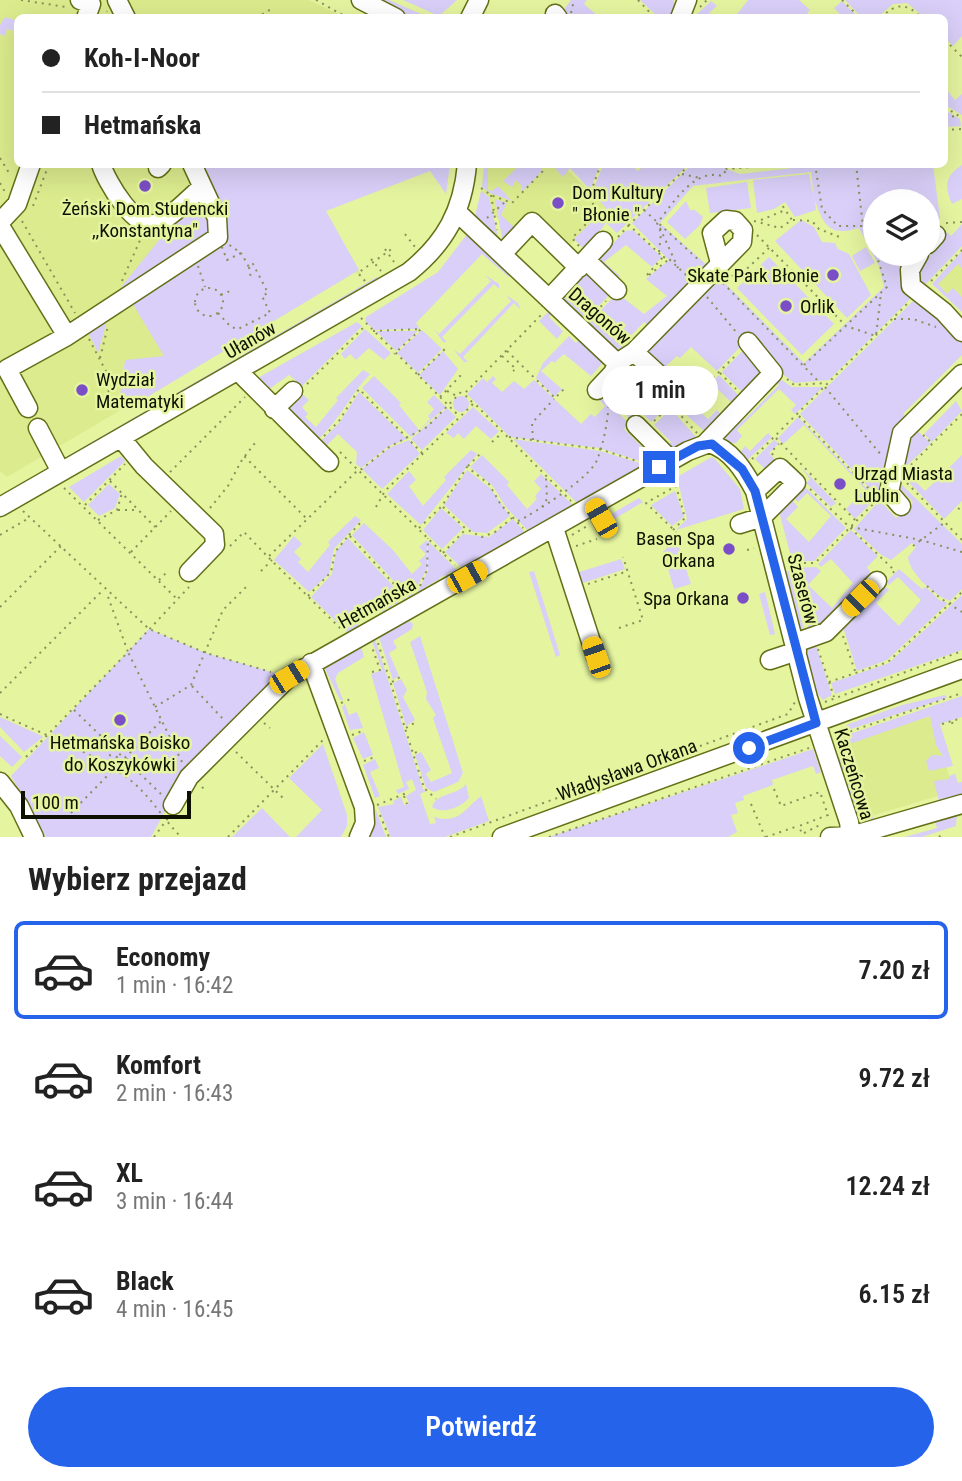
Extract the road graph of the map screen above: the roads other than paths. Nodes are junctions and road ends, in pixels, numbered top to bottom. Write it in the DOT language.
graph roads {
  1 [pos="362,7"];
  2 [pos="384,14"];
  3 [pos="29,168"];
  4 [pos="102,168"];
  5 [pos="194,168"];
  6 [pos="466,168"];
  7 [pos="201,188"];
  8 [pos="458,213"];
  9 [pos="0,224"];
  10 [pos="603,241"];
  11 [pos="502,254"];
  12 [pos="585,262"];
  13 [pos="912,266"];
  14 [pos="721,269"];
  15 [pos="617,290"];
  16 [pos="548,304"];
  17 [pos="74,331"];
  18 [pos="962,332"];
  19 [pos="748,342"];
  20 [pos="634,352"];
  21 [pos="617,363"];
  22 [pos="238,371"];
  23 [pos="962,374"];
  24 [pos="298,390"];
  25 [pos="603,395"];
  26 [pos="675,399"];
  27 [pos="28,408"];
  28 [pos="274,409"];
  29 [pos="38,428"];
  30 [pos="640,429"];
  31 [pos="121,438"];
  32 [pos="702,444"];
  33 [pos="334,456"];
  34 [pos="672,468"];
  35 [pos="62,479"];
  36 [pos="755,491"];
  37 [pos="901,506"];
  38 [pos="0,507"];
  39 [pos="762,517"];
  40 [pos="740,524"];
  41 [pos="554,528"];
  42 [pos="191,578"];
  43 [pos="877,581"];
  44 [pos="796,647"];
  45 [pos="596,657"];
  46 [pos="770,660"];
  47 [pos="311,663"];
  48 [pos="962,669"];
  49 [pos="816,723"];
  50 [pos="0,782"];
  51 [pos="962,804"];
  52 [pos="169,814"];
  53 [pos="827,830"];
  54 [pos="34,837"];
  55 [pos="359,837"];
  56 [pos="502,837"];
  57 [pos="851,837"];
  1 -- 2 [label="street"];
  3 -- 9 [label="street"];
  4 -- 7 [label="street"];
  5 -- 7 [label="street"];
  6 -- 8 [label="street, Ułanów"];
  7 -- 17 [label="street"];
  8 -- 11 [label="street, Dragonów"];
  8 -- 22 [label="street, Ułanów"];
  9 -- 17 [label="street"];
  10 -- 12 [label="street"];
  11 -- 12 [label="street"];
  11 -- 16 [label="street, Dragonów"];
  12 -- 15 [label="street"];
  12 -- 16 [label="street"];
  13 -- 18 [label="street"];
  14 -- 20 [label="street, Dragonów"];
  16 -- 21 [label="street, Dragonów"];
  17 -- 27 [label="street"];
  19 -- 32 [label="street, Hetmańska"];
  20 -- 21 [label="street, Dragonów"];
  20 -- 26 [label="street"];
  21 -- 25 [label="street"];
  22 -- 28 [label="street"];
  22 -- 31 [label="street, Ułanów"];
  23 -- 37 [label="street"];
  24 -- 28 [label="street"];
  28 -- 33 [label="street"];
  29 -- 35 [label="street"];
  30 -- 34 [label="street"];
  31 -- 35 [label="street, Ułanów"];
  31 -- 42 [label="street"];
  32 -- 34 [label="street, Hetmańska"];
  32 -- 36 [label="street, Szaserów"];
  34 -- 41 [label="street, Hetmańska"];
  35 -- 38 [label="street, Ułanów"];
  36 -- 39 [label="street, Szaserów"];
  36 -- 39 [label="street"];
  39 -- 40 [label="street"];
  39 -- 44 [label="street, Szaserów"];
  41 -- 45 [label="street"];
  41 -- 47 [label="street, Hetmańska"];
  43 -- 44 [label="street"];
  44 -- 46 [label="street"];
  44 -- 49 [label="street, Szaserów"];
  47 -- 52 [label="street, Hetmańska"];
  47 -- 55 [label="street"];
  48 -- 49 [label="street, Władysława Orkana"];
  49 -- 56 [label="street, Władysława Orkana"];
  49 -- 57 [label="street, Kaczeńcowa"];
  50 -- 54 [label="street"];
  51 -- 57 [label="street"];
  53 -- 57 [label="street"];
}
